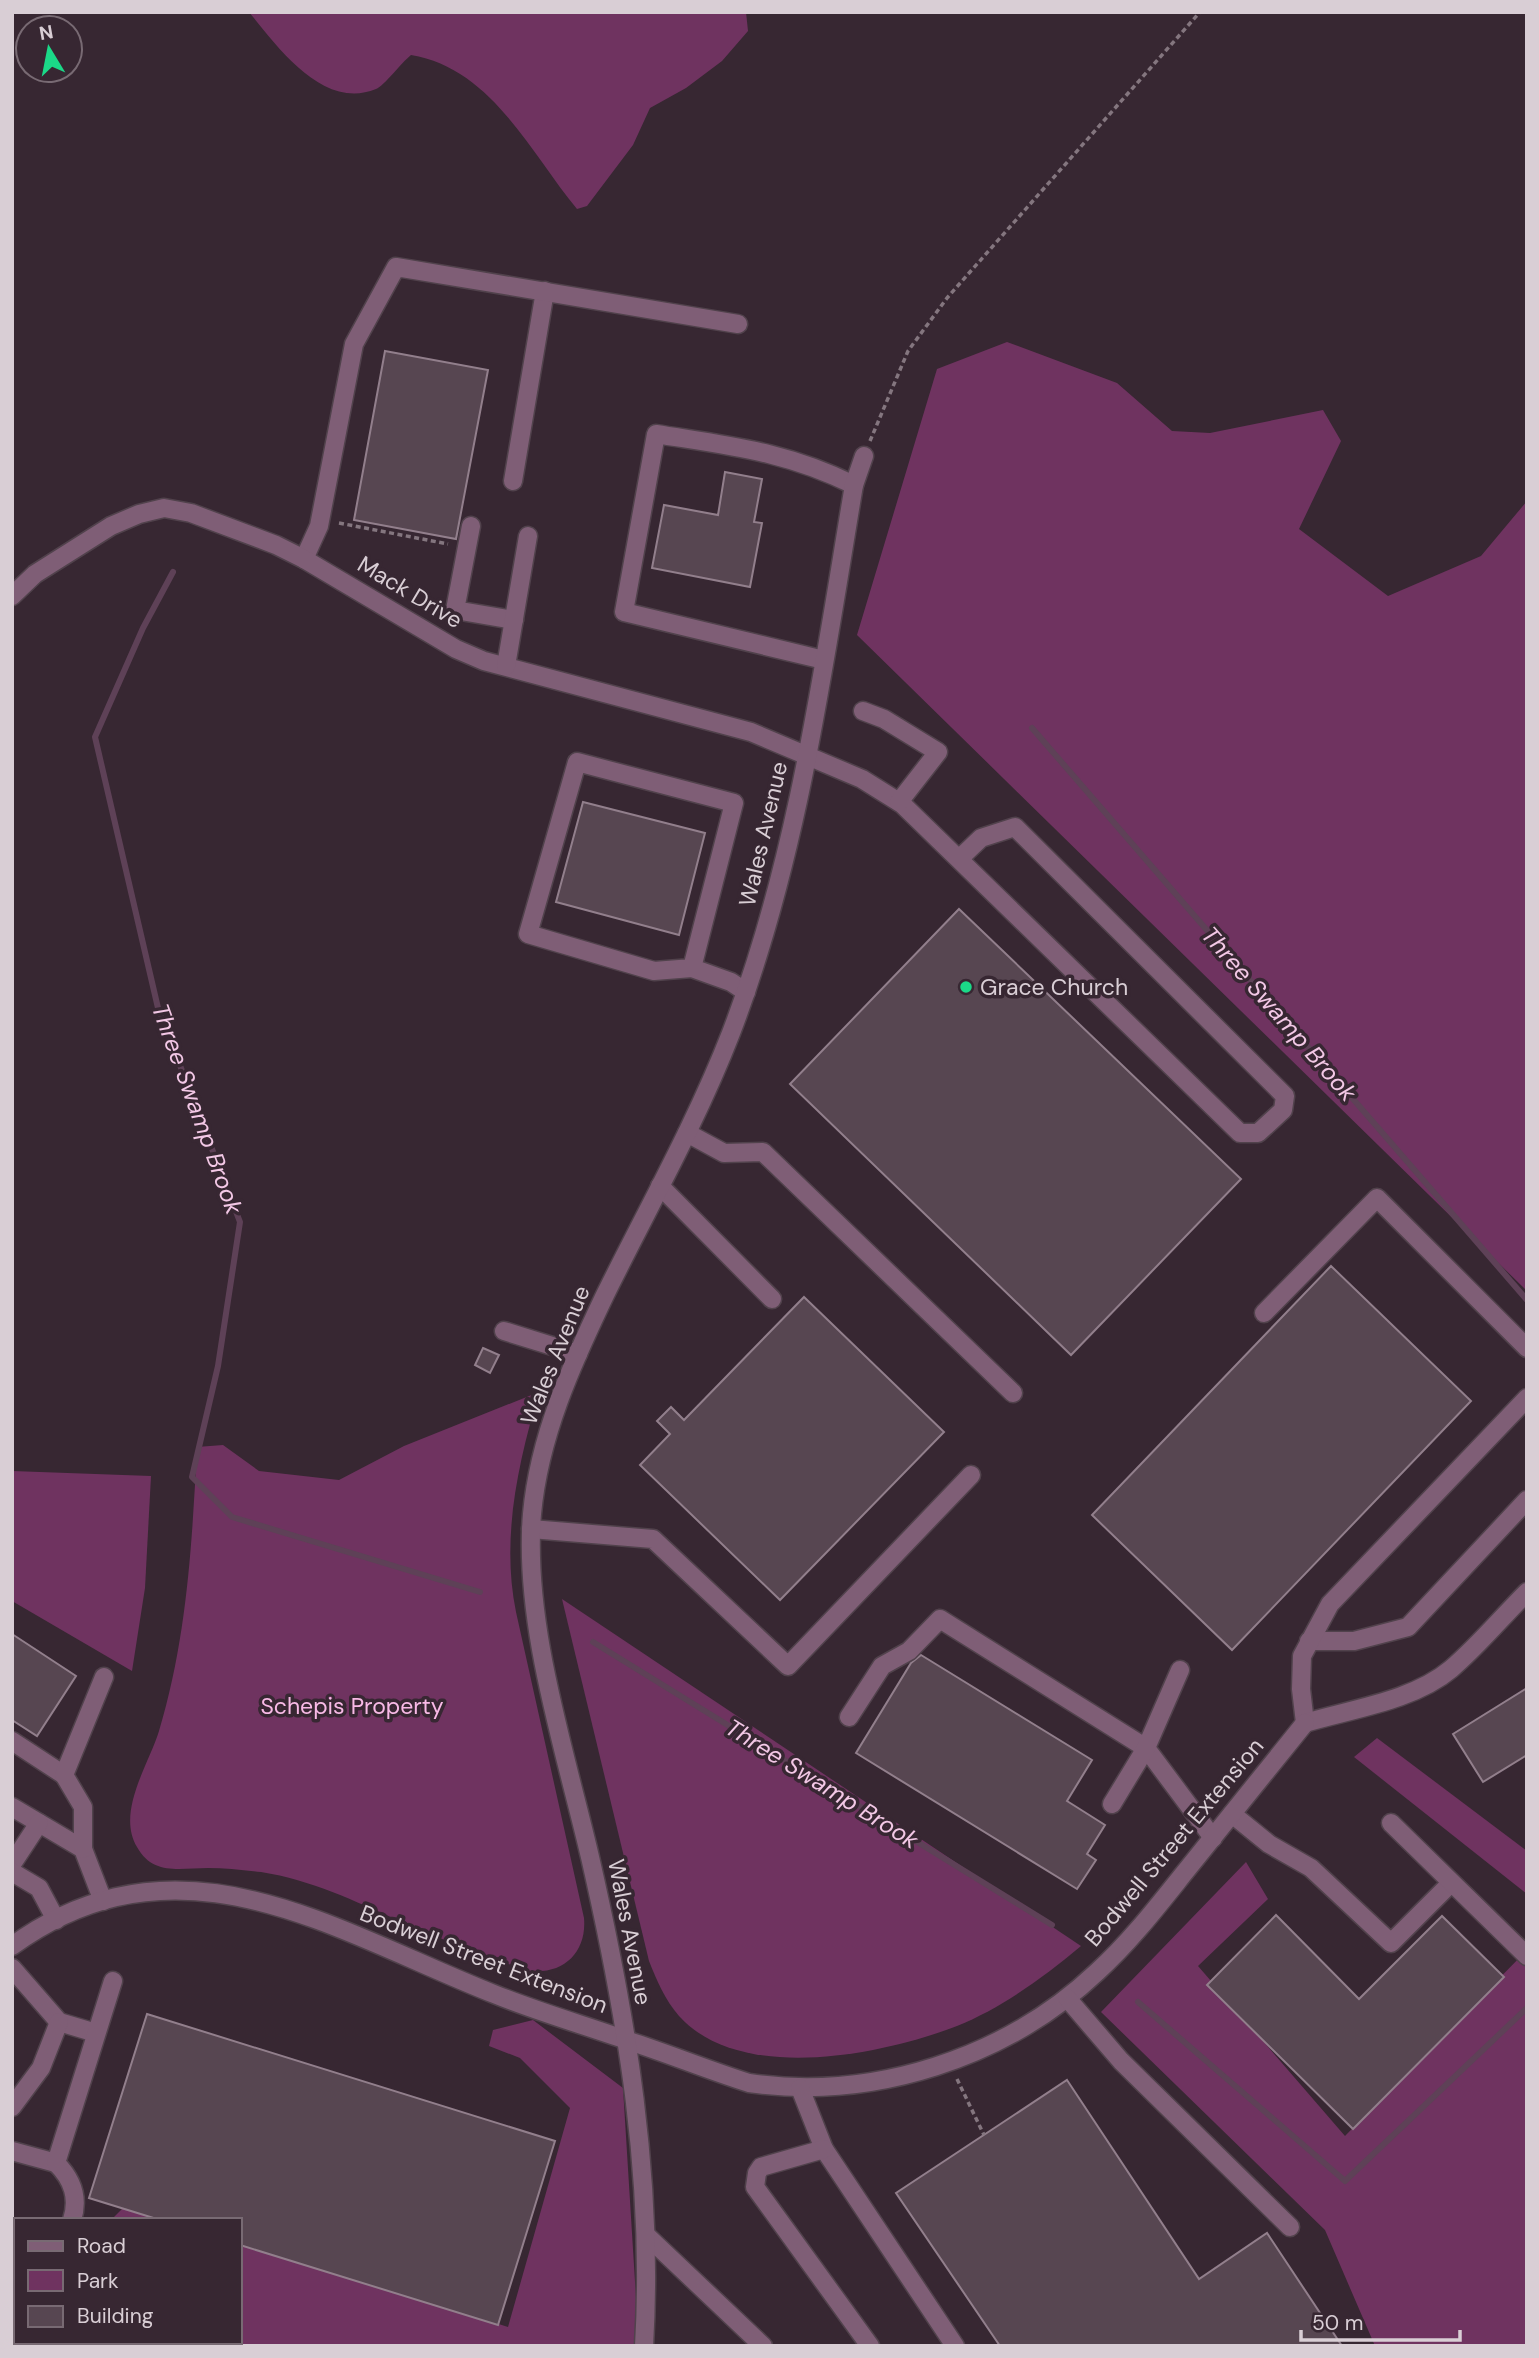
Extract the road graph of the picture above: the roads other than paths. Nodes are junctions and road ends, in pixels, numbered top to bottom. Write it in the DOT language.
graph roads {
  1 [pos="545,292"];
  2 [pos="738,324"];
  3 [pos="864,456"];
  4 [pos="513,481"];
  5 [pos="854,485"];
  6 [pos="471,526"];
  7 [pos="528,536"];
  8 [pos="304,559"];
  9 [pos="12,596"];
  10 [pos="514,620"];
  11 [pos="824,660"];
  12 [pos="506,666"];
  13 [pos="863,711"];
  14 [pos="807,755"];
  15 [pos="899,802"];
  16 [pos="960,858"];
  17 [pos="692,968"];
  18 [pos="746,992"];
  19 [pos="687,1133"];
  20 [pos="660,1186"];
  21 [pos="772,1298"];
  22 [pos="1265,1312"];
  23 [pos="504,1331"];
  24 [pos="1527,1348"];
  25 [pos="578,1354"];
  26 [pos="1013,1393"];
  27 [pos="1527,1398"];
  28 [pos="971,1475"];
  29 [pos="1526,1503"];
  30 [pos="531,1529"];
  31 [pos="1527,1592"];
  32 [pos="1309,1642"];
  33 [pos="1180,1670"];
  34 [pos="104,1677"];
  35 [pos="849,1717"];
  36 [pos="1305,1723"];
  37 [pos="12,1741"];
  38 [pos="1146,1748"];
  39 [pos="64,1774"];
  40 [pos="1112,1804"];
  41 [pos="12,1807"];
  42 [pos="1232,1814"];
  43 [pos="1391,1822"];
  44 [pos="39,1823"];
  45 [pos="1213,1838"];
  46 [pos="83,1849"];
  47 [pos="12,1864"];
  48 [pos="12,1872"];
  49 [pos="1451,1883"];
  50 [pos="103,1901"];
  51 [pos="56,1920"];
  52 [pos="12,1946"];
  53 [pos="1527,1956"];
  54 [pos="12,1968"];
  55 [pos="113,1981"];
  56 [pos="1067,1998"];
  57 [pos="59,2022"];
  58 [pos="96,2033"];
  59 [pos="626,2040"];
  60 [pos="800,2088"];
  61 [pos="12,2106"];
  62 [pos="824,2149"];
  63 [pos="12,2151"];
  64 [pos="56,2164"];
  65 [pos="73,2218"];
  66 [pos="1290,2227"];
  67 [pos="646,2235"];
  68 [pos="644,2346"];
  69 [pos="763,2346"];
  70 [pos="870,2346"];
  71 [pos="955,2346"];
  1 -- 2 [label="street"];
  1 -- 4 [label="street"];
  1 -- 8 [label="street"];
  3 -- 5 [label="street, Wales Avenue"];
  5 -- 11 [label="street, Wales Avenue"];
  5 -- 11 [label="street"];
  6 -- 10 [label="street"];
  7 -- 10 [label="street"];
  8 -- 9 [label="street, Mack Drive"];
  8 -- 12 [label="street, Mack Drive"];
  10 -- 12 [label="street"];
  11 -- 14 [label="street, Wales Avenue"];
  12 -- 14 [label="street, Mack Drive"];
  13 -- 15 [label="street"];
  14 -- 15 [label="street, Mack Drive"];
  14 -- 18 [label="street, Wales Avenue"];
  15 -- 16 [label="street, Mack Drive"];
  16 -- 16 [label="street, Mack Drive"];
  17 -- 17 [label="street"];
  17 -- 18 [label="street"];
  18 -- 19 [label="street, Wales Avenue"];
  19 -- 20 [label="street, Wales Avenue"];
  19 -- 26 [label="street"];
  20 -- 21 [label="street"];
  20 -- 25 [label="street, Wales Avenue"];
  22 -- 24 [label="street"];
  23 -- 25 [label="street"];
  25 -- 30 [label="street, Wales Avenue"];
  27 -- 32 [label="street"];
  28 -- 30 [label="street"];
  29 -- 32 [label="street"];
  30 -- 59 [label="street, Wales Avenue"];
  31 -- 36 [label="street"];
  32 -- 36 [label="street"];
  33 -- 38 [label="street"];
  34 -- 39 [label="street"];
  35 -- 38 [label="street"];
  36 -- 42 [label="street, Bodwell Street Extension"];
  37 -- 39 [label="street"];
  38 -- 40 [label="street"];
  38 -- 45 [label="street"];
  39 -- 46 [label="street"];
  41 -- 44 [label="street"];
  42 -- 45 [label="street, Bodwell Street Extension"];
  42 -- 49 [label="street"];
  43 -- 49 [label="street"];
  44 -- 46 [label="street"];
  44 -- 47 [label="street"];
  45 -- 56 [label="street, Bodwell Street Extension"];
  46 -- 50 [label="street"];
  48 -- 51 [label="street"];
  49 -- 53 [label="street"];
  50 -- 51 [label="street, Bodwell Street Extension"];
  50 -- 59 [label="street, Bodwell Street Extension"];
  51 -- 52 [label="street, Bodwell Street Extension"];
  54 -- 57 [label="street"];
  55 -- 58 [label="street"];
  56 -- 60 [label="street, Bodwell Street Extension"];
  56 -- 66 [label="street"];
  57 -- 58 [label="street"];
  57 -- 61 [label="street"];
  58 -- 64 [label="street"];
  59 -- 60 [label="street, Bodwell Street Extension"];
  59 -- 67 [label="street, Wales Avenue"];
  60 -- 62 [label="street"];
  62 -- 70 [label="street"];
  62 -- 71 [label="street"];
  63 -- 64 [label="street"];
  64 -- 65 [label="street"];
  67 -- 68 [label="street, Wales Avenue"];
  67 -- 69 [label="street"];
}
